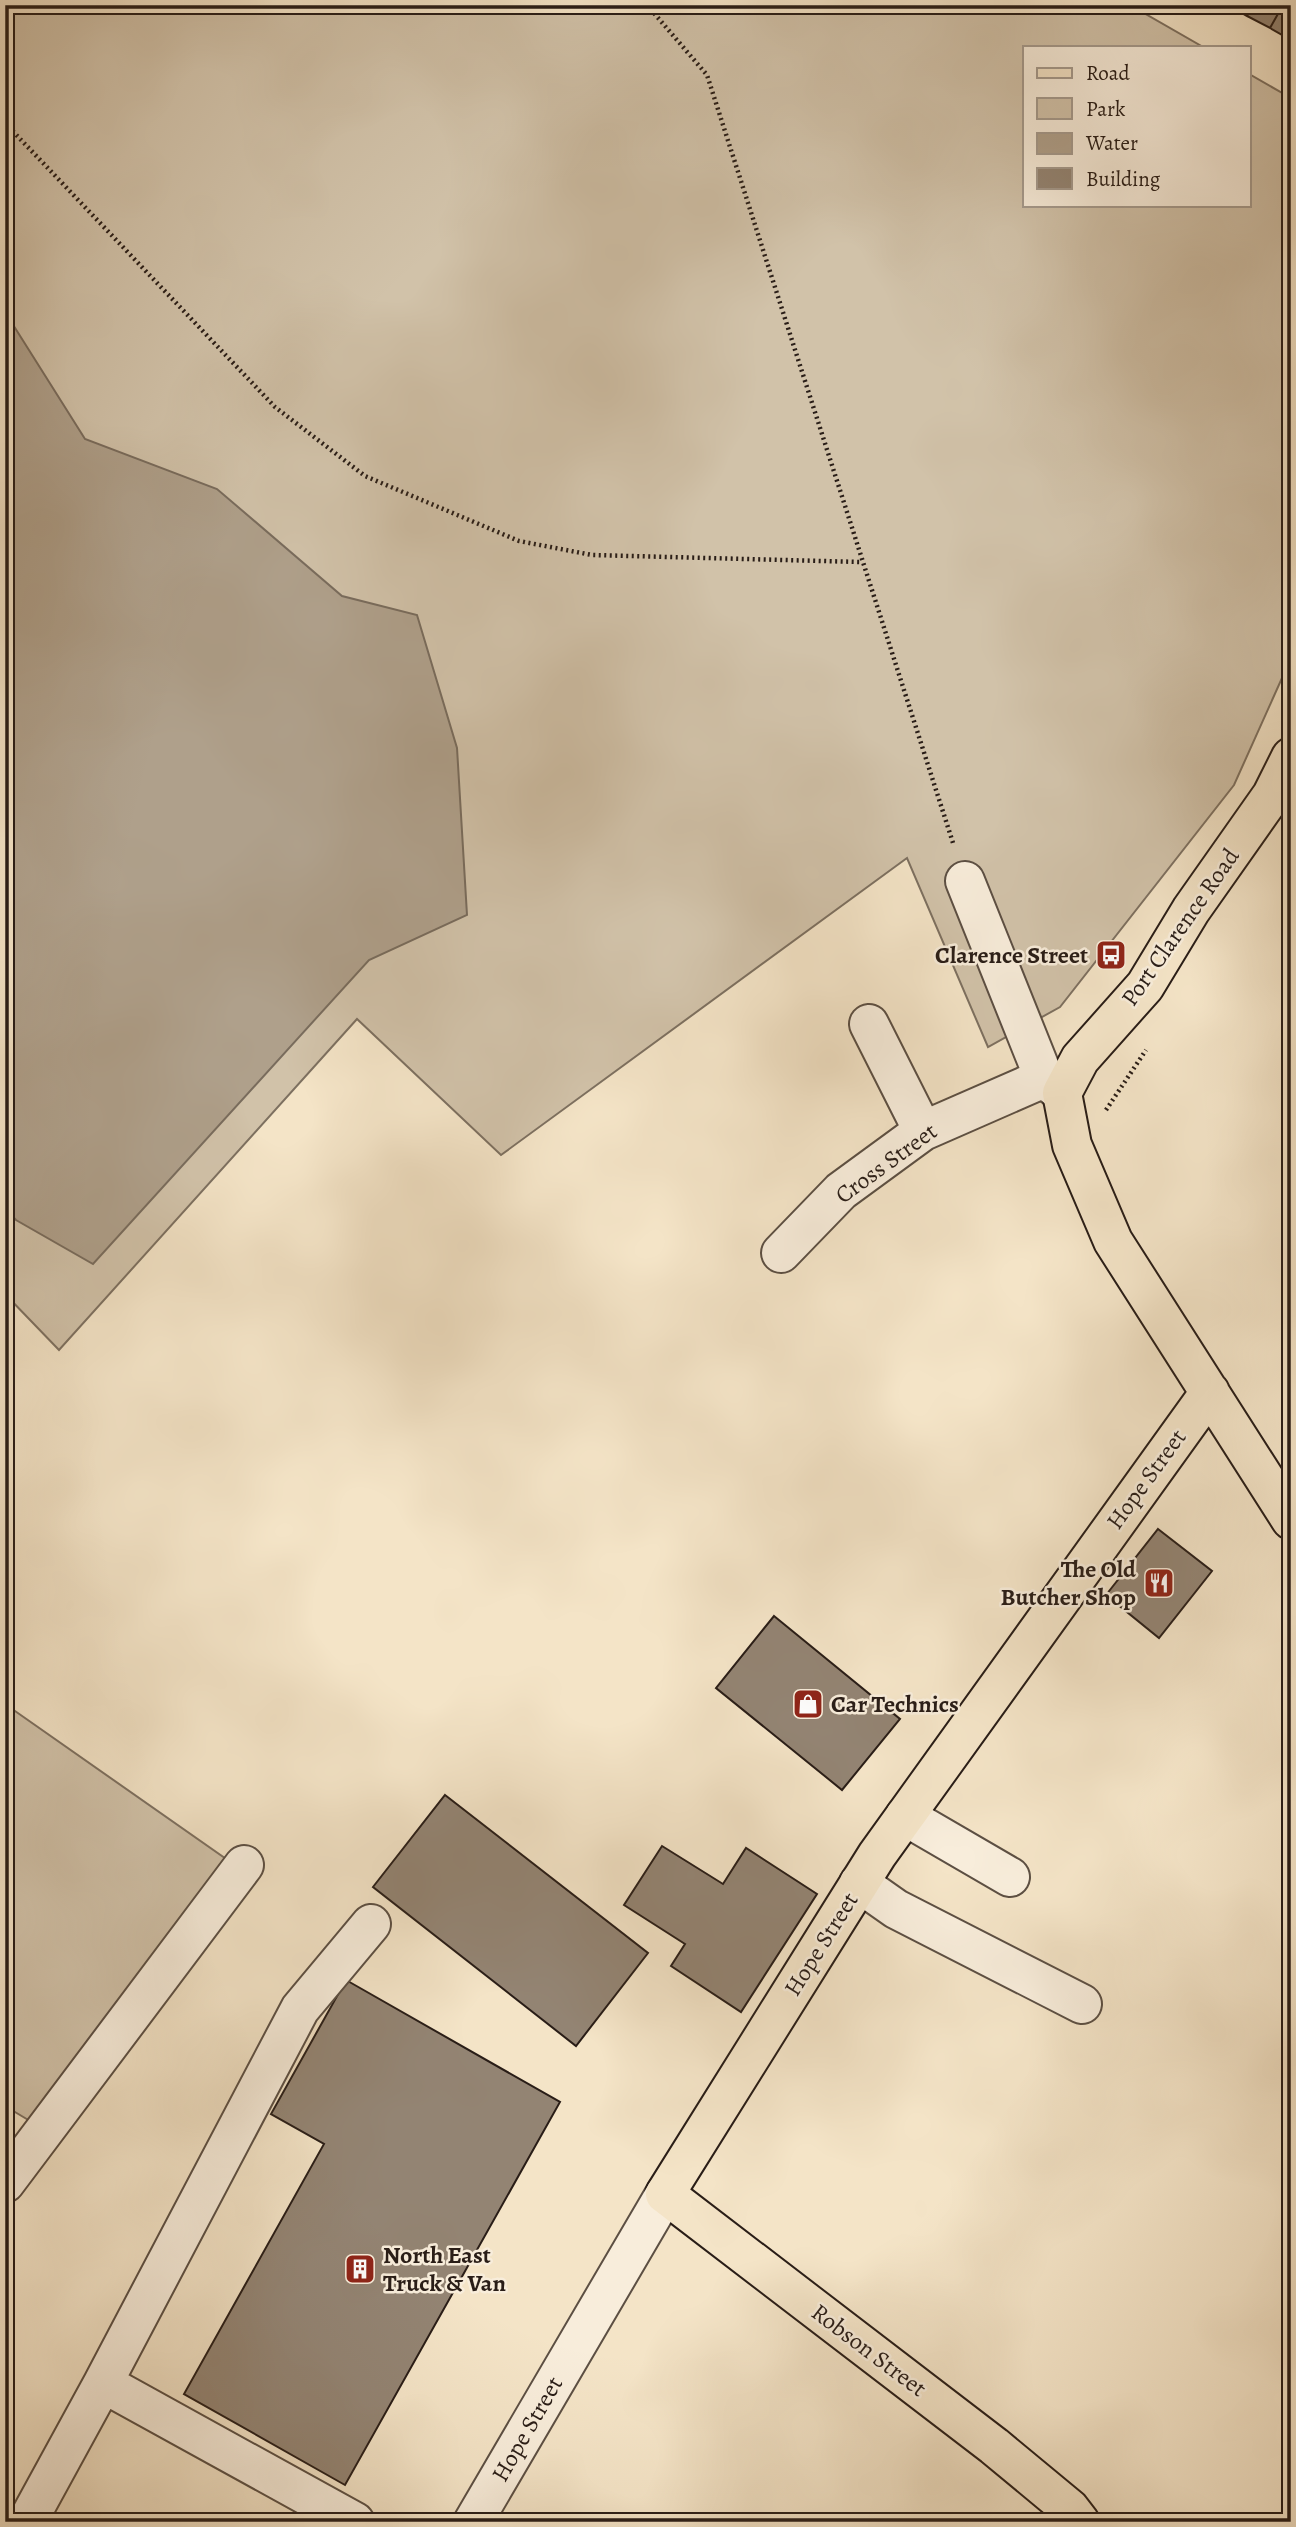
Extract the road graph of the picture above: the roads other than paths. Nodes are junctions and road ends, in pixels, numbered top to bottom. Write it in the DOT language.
graph roads {
  1 [pos="1291,757"];
  2 [pos="965,881"];
  3 [pos="869,1024"];
  4 [pos="1053,1085"];
  5 [pos="922,1131"];
  6 [pos="781,1253"];
  7 [pos="1209,1392"];
  8 [pos="1291,1520"];
  9 [pos="905,1816"];
  10 [pos="244,1865"];
  11 [pos="1010,1878"];
  12 [pos="859,1883"];
  13 [pos="371,1924"];
  14 [pos="1082,2004"];
  15 [pos="5,2183"];
  16 [pos="665,2194"];
  17 [pos="103,2384"];
  18 [pos="1075,2516"];
  19 [pos="27,2522"];
  20 [pos="355,2522"];
  21 [pos="473,2522"];
  1 -- 4 [label="main road, Port Clarence Road"];
  2 -- 4 [label="street"];
  3 -- 5 [label="street"];
  4 -- 5 [label="street, Cross Street"];
  4 -- 7 [label="main road"];
  5 -- 6 [label="street, Cross Street"];
  7 -- 8 [label="main road"];
  7 -- 9 [label="main road, Hope Street"];
  9 -- 11 [label="street"];
  9 -- 12 [label="main road, Hope Street"];
  10 -- 15 [label="street"];
  12 -- 14 [label="street"];
  12 -- 16 [label="main road, Hope Street"];
  13 -- 17 [label="street"];
  16 -- 18 [label="main road, Robson Street"];
  16 -- 21 [label="street, Hope Street"];
  17 -- 19 [label="street"];
  17 -- 20 [label="street"];
}
